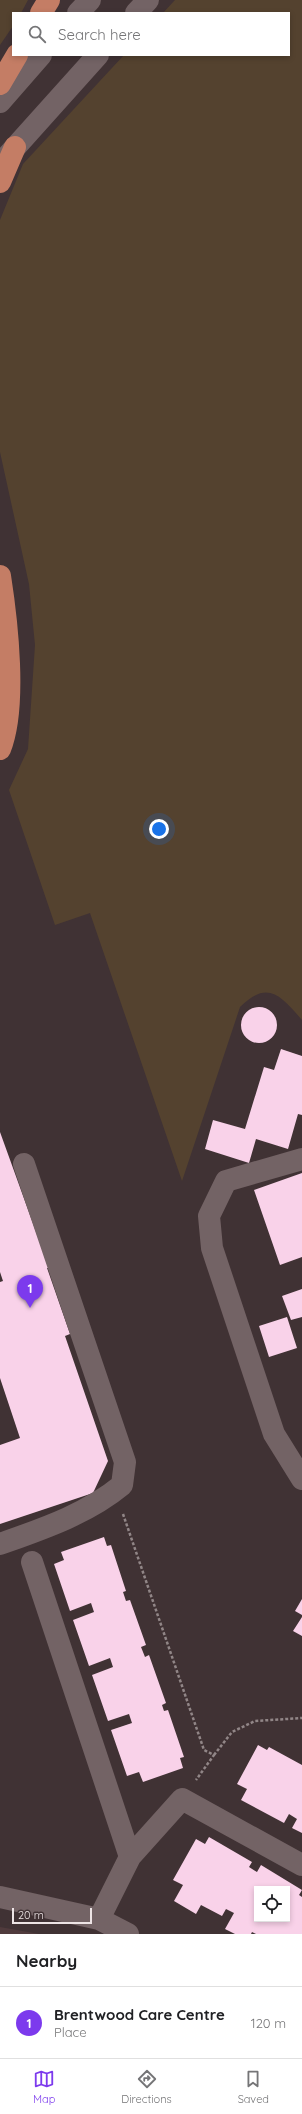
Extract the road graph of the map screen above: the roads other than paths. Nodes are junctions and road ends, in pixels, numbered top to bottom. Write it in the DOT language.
graph roads {
  1 [pos="49,0"];
  2 [pos="90,0"];
  3 [pos="148,0"];
  4 [pos="42,12"];
  5 [pos="79,12"];
  6 [pos="137,12"];
  7 [pos="16,56"];
  8 [pos="40,56"];
  9 [pos="97,56"];
  10 [pos="0,84"];
  11 [pos="0,102"];
  12 [pos="15,147"];
  13 [pos="0,164"];
  14 [pos="0,182"];
  15 [pos="0,576"];
  16 [pos="0,749"];
  17 [pos="302,1159"];
  18 [pos="24,1164"];
  19 [pos="302,1478"];
  20 [pos="0,1544"];
  21 [pos="32,1562"];
  22 [pos="130,1857"];
  23 [pos="302,1865"];
  24 [pos="0,1897"];
  25 [pos="89,1923"];
  26 [pos="128,1934"];
  1 -- 4 [label="highway"];
  2 -- 5 [label="street"];
  3 -- 6 [label="street"];
  7 -- 10 [label="highway"];
  8 -- 11 [label="street"];
  9 -- 12 [label="street"];
  12 -- 13 [label="street"];
  12 -- 14 [label="highway"];
  15 -- 16 [label="highway"];
  17 -- 19 [label="street"];
  18 -- 20 [label="street"];
  21 -- 22 [label="street"];
  22 -- 23 [label="street"];
  22 -- 25 [label="street"];
  24 -- 25 [label="street"];
  25 -- 26 [label="street"];
}
